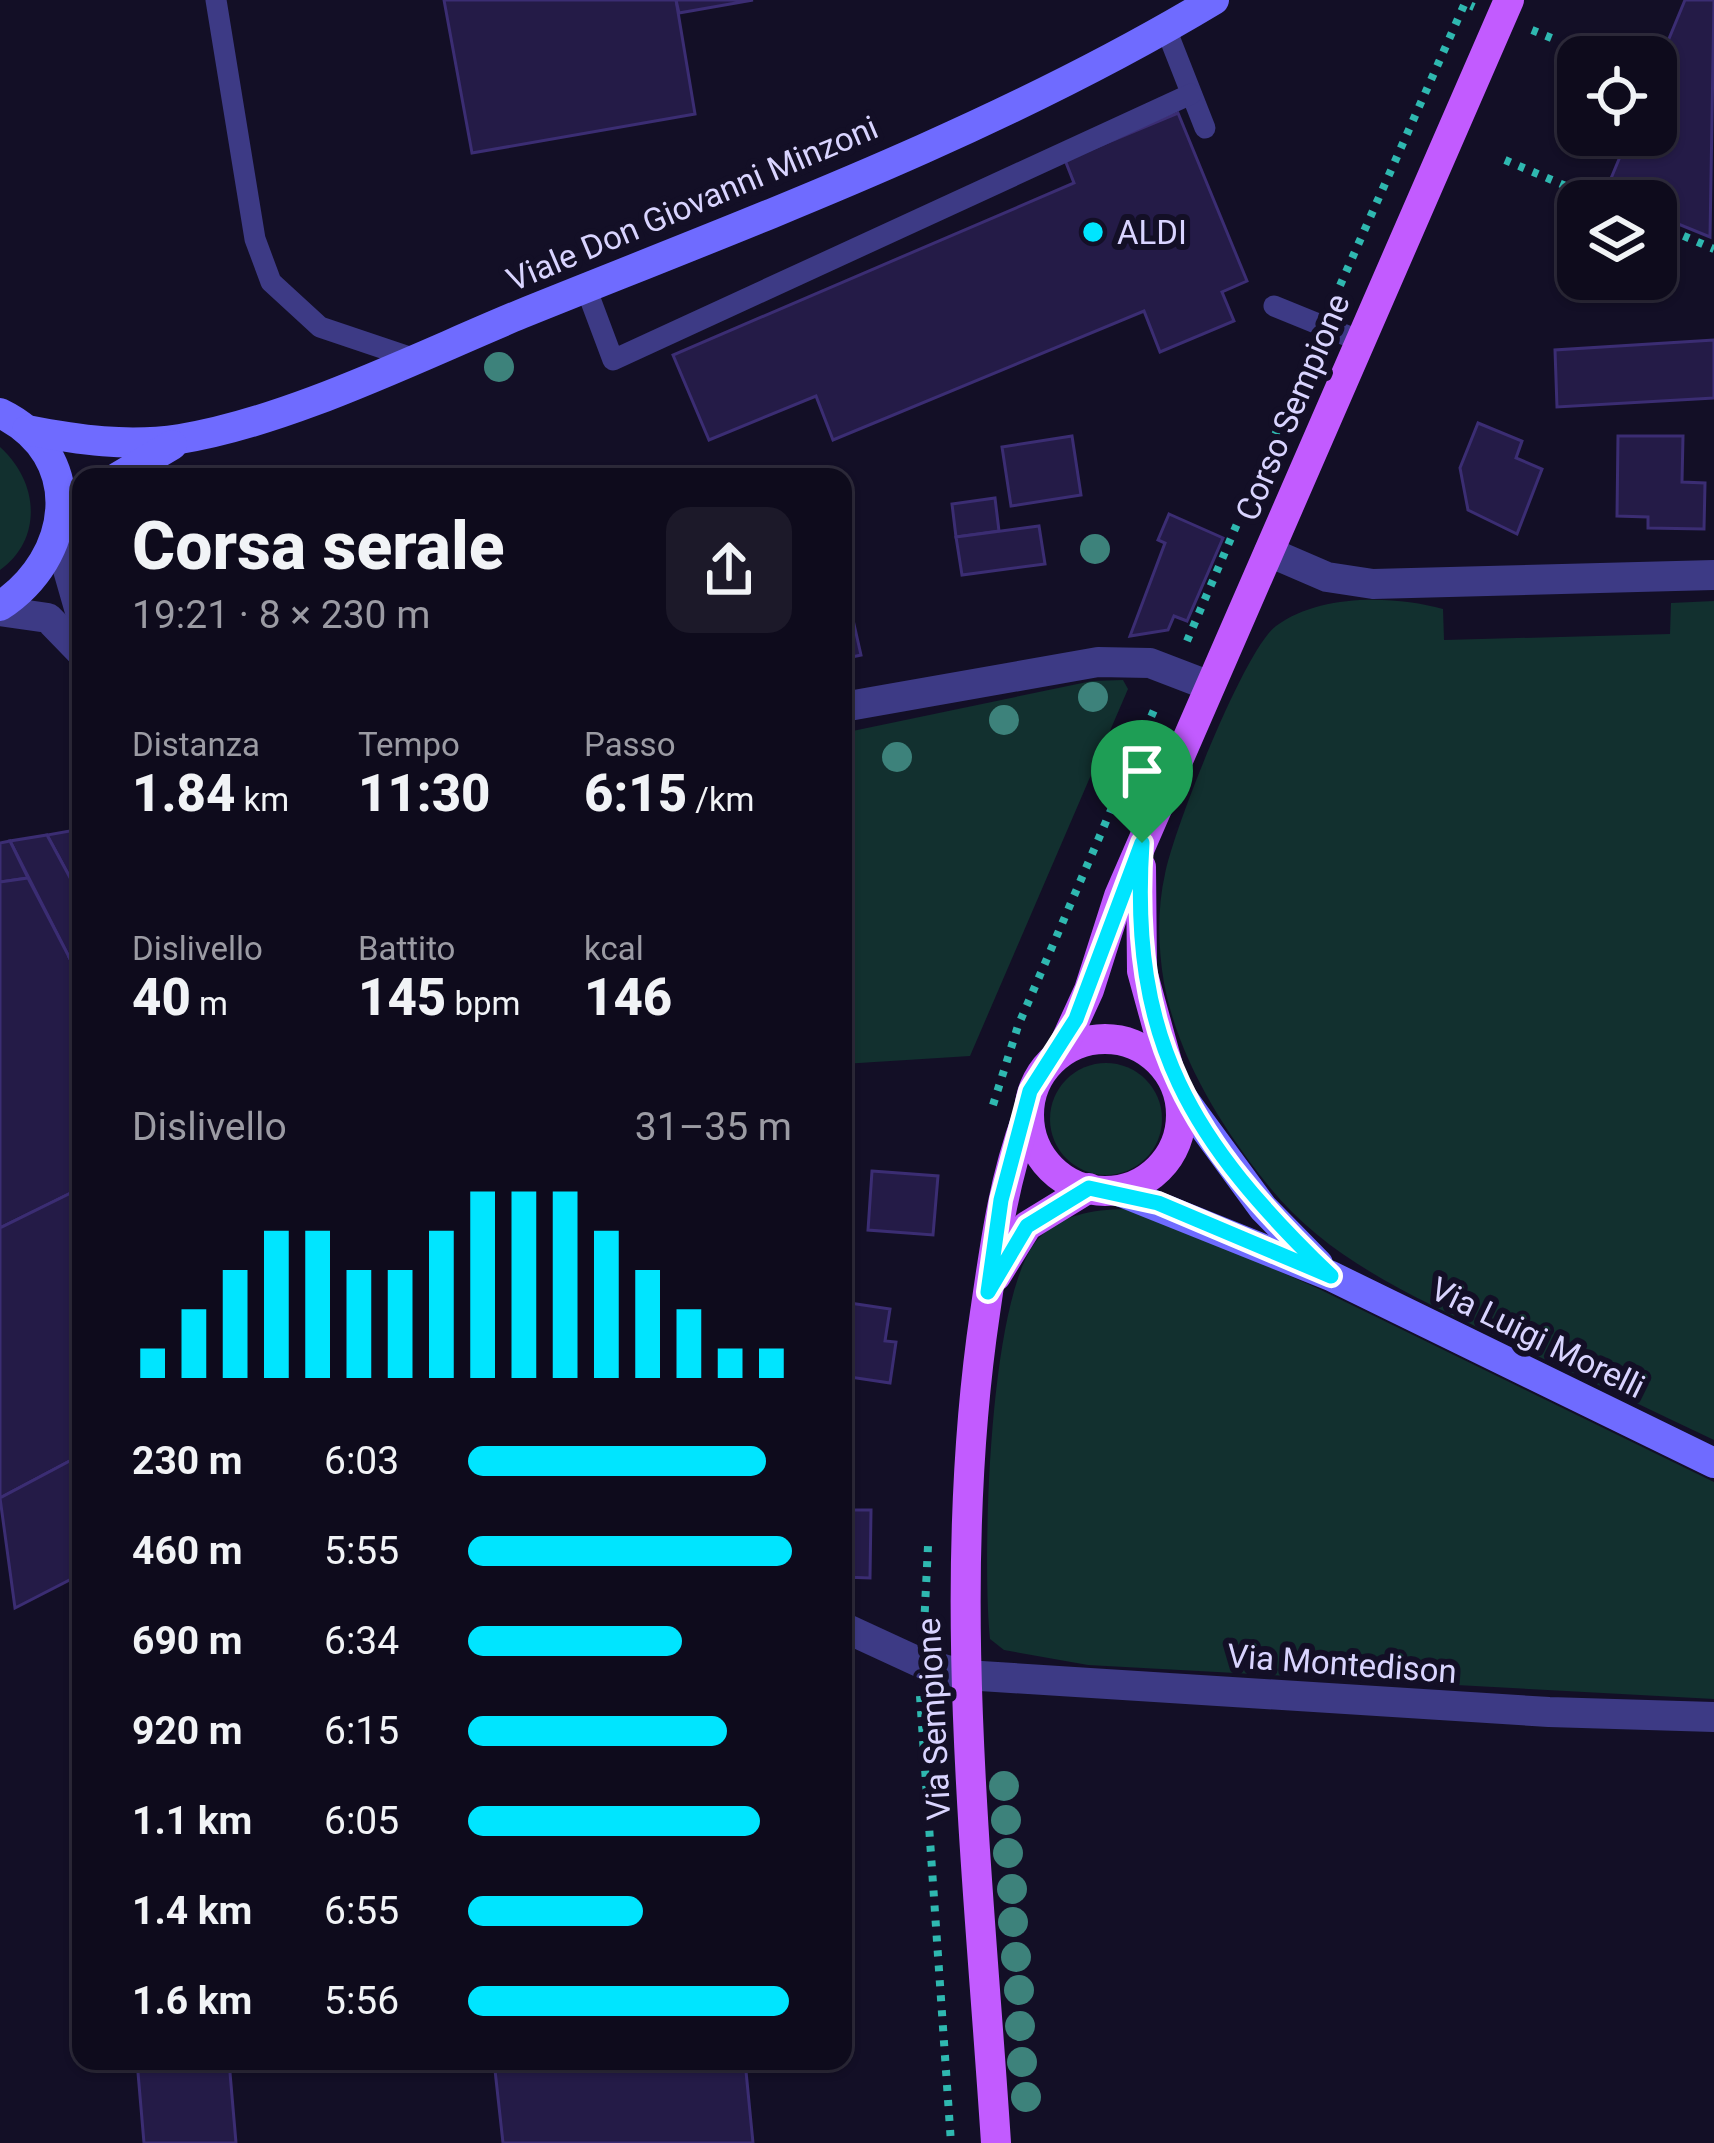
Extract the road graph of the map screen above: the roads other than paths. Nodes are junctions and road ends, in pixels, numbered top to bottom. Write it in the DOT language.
graph roads {
  1 [pos="217,0"];
  2 [pos="1214,0"];
  3 [pos="1509,0"];
  4 [pos="1166,29"];
  5 [pos="1191,94"];
  6 [pos="1205,128"];
  7 [pos="586,288"];
  8 [pos="1274,306"];
  9 [pos="1360,340"];
  10 [pos="412,358"];
  11 [pos="0,413"];
  12 [pos="27,430"];
  13 [pos="182,439"];
  14 [pos="133,468"];
  15 [pos="66,522"];
  16 [pos="1269,552"];
  17 [pos="72,559"];
  18 [pos="1714,574"];
  19 [pos="0,608"];
  20 [pos="72,643"];
  21 [pos="1210,686"];
  22 [pos="852,705"];
  23 [pos="1142,843"];
  24 [pos="1062,1049"];
  25 [pos="1174,1083"];
  26 [pos="1027,1117"];
  27 [pos="1104,1189"];
  28 [pos="1331,1276"];
  29 [pos="988,1292"];
  30 [pos="1714,1463"];
  31 [pos="852,1631"];
  32 [pos="965,1675"];
  33 [pos="1714,1717"];
  34 [pos="996,2143"];
  1 -- 10 [label="lane"];
  2 -- 4 [label="street, Viale Don Giovanni Minzoni"];
  3 -- 9 [label="main road, Corso Sempione"];
  4 -- 5 [label="lane"];
  4 -- 7 [label="street, Viale Don Giovanni Minzoni"];
  5 -- 6 [label="lane"];
  5 -- 7 [label="lane"];
  7 -- 10 [label="street, Viale Don Giovanni Minzoni"];
  8 -- 9 [label="lane"];
  9 -- 16 [label="main road, Corso Sempione"];
  10 -- 13 [label="street, Viale Don Giovanni Minzoni"];
  11 -- 12 [label="street, Viale Don Giovanni Minzoni"];
  12 -- 13 [label="street, Viale Don Giovanni Minzoni"];
  12 -- 15 [label="street, Viale Don Giovanni Minzoni"];
  13 -- 14 [label="street, Viale Don Giovanni Minzoni"];
  15 -- 17 [label="street"];
  15 -- 19 [label="street"];
  16 -- 18 [label="street"];
  16 -- 21 [label="main road, Corso Sempione"];
  19 -- 20 [label="street"];
  21 -- 22 [label="street"];
  21 -- 23 [label="main road, Corso Sempione"];
  23 -- 24 [label="main road, Corso Sempione"];
  23 -- 25 [label="main road, Corso Sempione"];
  24 -- 25 [label="main road"];
  24 -- 26 [label="main road"];
  25 -- 27 [label="main road"];
  25 -- 28 [label="street, Via Luigi Morelli"];
  26 -- 27 [label="main road"];
  26 -- 29 [label="main road, Via Sempione"];
  27 -- 28 [label="street, Via Luigi Morelli"];
  27 -- 29 [label="main road, Via Sempione"];
  28 -- 30 [label="street, Via Luigi Morelli"];
  29 -- 32 [label="main road, Via Sempione"];
  31 -- 32 [label="street, Via Montedison"];
  32 -- 33 [label="street, Via Montedison"];
  32 -- 34 [label="main road, Via Sempione"];
}
